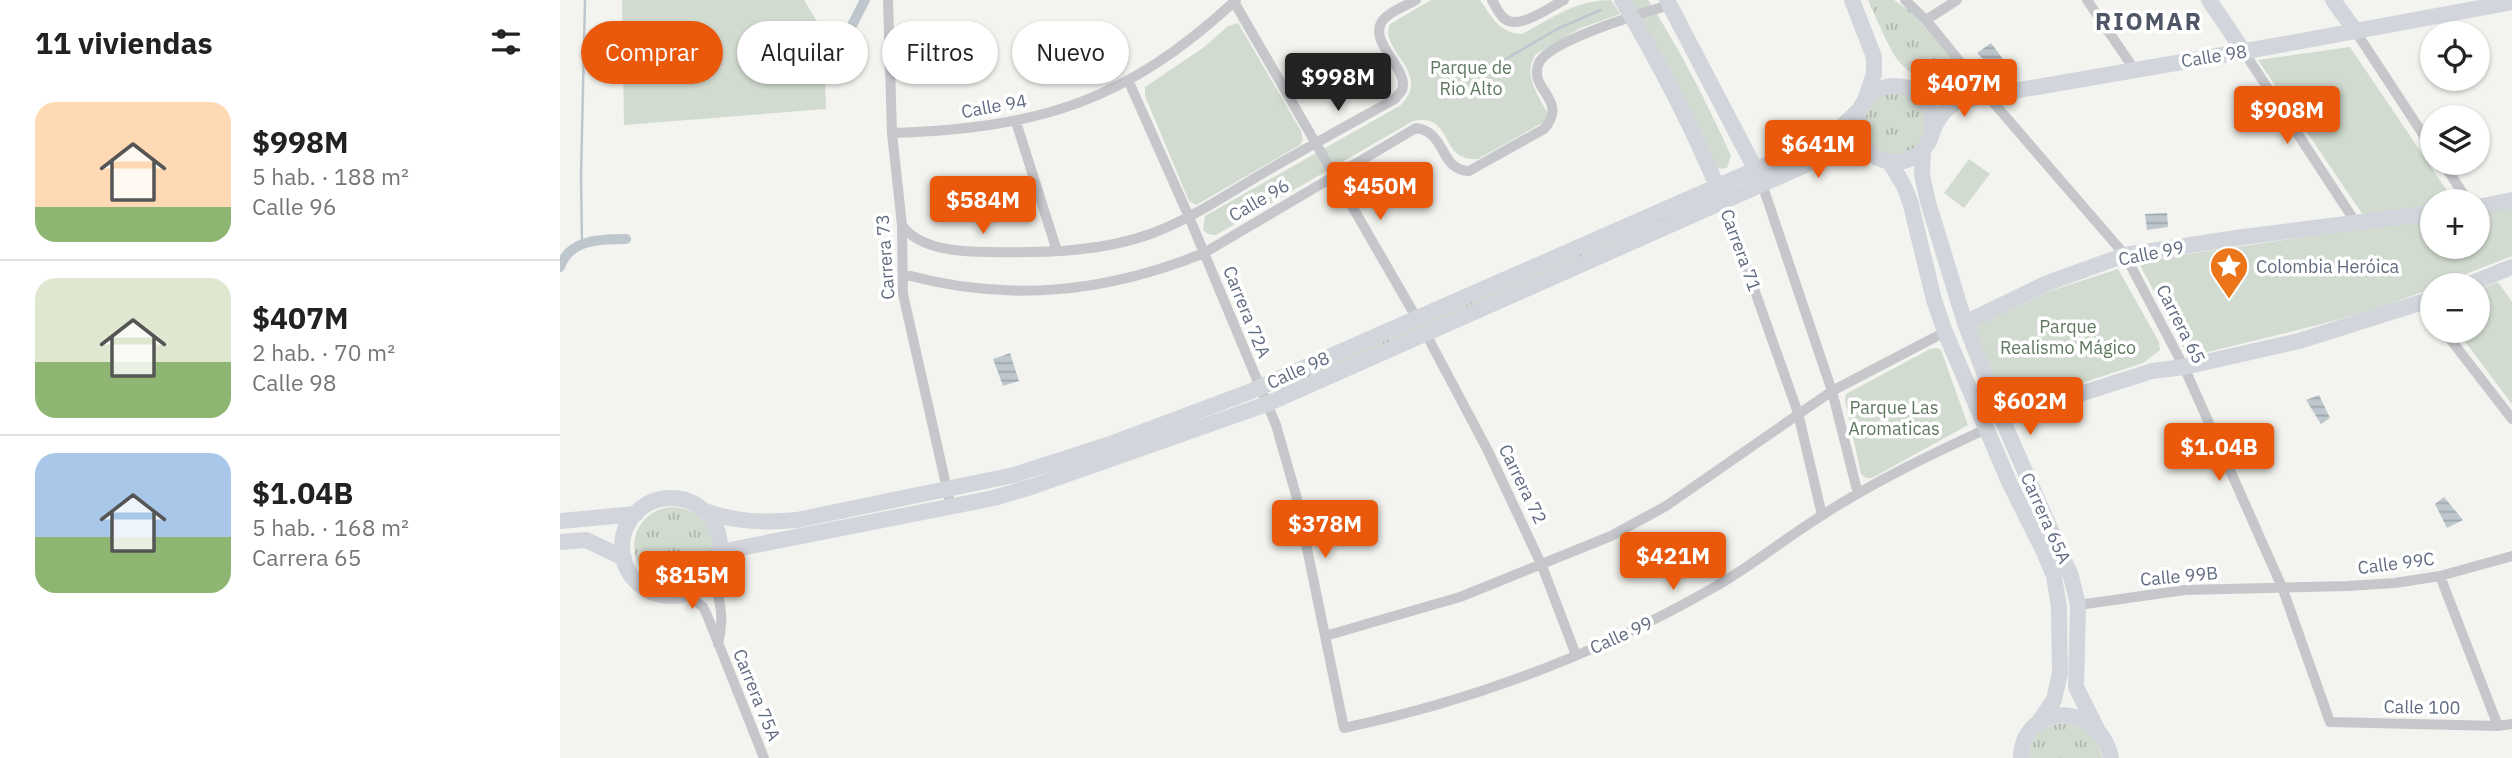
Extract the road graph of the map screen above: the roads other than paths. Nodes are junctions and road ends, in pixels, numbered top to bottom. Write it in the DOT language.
graph roads {
  1 [pos="888,0"];
  2 [pos="1235,0"];
  3 [pos="1416,0"];
  4 [pos="1492,0"];
  5 [pos="1564,0"];
  6 [pos="1622,0"];
  7 [pos="1852,0"];
  8 [pos="1905,0"];
  9 [pos="1956,0"];
  10 [pos="2088,0"];
  11 [pos="2210,0"];
  12 [pos="2333,0"];
  13 [pos="1669,2"];
  14 [pos="2512,2"];
  15 [pos="2472,4"];
  16 [pos="1631,16"];
  17 [pos="1926,20"];
  18 [pos="2356,32"];
  19 [pos="2244,52"];
  20 [pos="2134,69"];
  21 [pos="1129,82"];
  22 [pos="1124,84"];
  23 [pos="1986,94"];
  24 [pos="1862,105"];
  25 [pos="1016,122"];
  26 [pos="2420,130"];
  27 [pos="1932,132"];
  28 [pos="892,133"];
  29 [pos="1317,143"];
  30 [pos="1923,149"];
  31 [pos="1869,153"];
  32 [pos="1889,161"];
  33 [pos="1755,169"];
  34 [pos="1335,176"];
  35 [pos="1762,184"];
  36 [pos="1717,186"];
  37 [pos="2512,200"];
  38 [pos="1723,201"];
  39 [pos="2490,205"];
  40 [pos="2420,215"];
  41 [pos="1189,217"];
  42 [pos="2356,223"];
  43 [pos="902,225"];
  44 [pos="1057,251"];
  45 [pos="1204,253"];
  46 [pos="2125,255"];
  47 [pos="2510,271"];
  48 [pos="903,274"];
  49 [pos="2490,278"];
  50 [pos="2420,308"];
  51 [pos="1416,317"];
  52 [pos="1965,323"];
  53 [pos="1945,332"];
  54 [pos="1426,334"];
  55 [pos="2453,343"];
  56 [pos="2184,367"];
  57 [pos="1259,388"];
  58 [pos="1832,391"];
  59 [pos="1267,404"];
  60 [pos="1798,413"];
  61 [pos="2002,419"];
  62 [pos="2512,419"];
  63 [pos="1986,429"];
  64 [pos="947,490"];
  65 [pos="1858,494"];
  66 [pos="951,507"];
  67 [pos="702,510"];
  68 [pos="636,514"];
  69 [pos="1822,515"];
  70 [pos="560,521"];
  71 [pos="560,542"];
  72 [pos="720,552"];
  73 [pos="2512,556"];
  74 [pos="624,558"];
  75 [pos="1542,566"];
  76 [pos="712,575"];
  77 [pos="2440,576"];
  78 [pos="2282,587"];
  79 [pos="687,594"];
  80 [pos="2078,605"];
  81 [pos="1325,636"];
  82 [pos="718,644"];
  83 [pos="1576,655"];
  84 [pos="2330,722"];
  85 [pos="2038,723"];
  86 [pos="2512,724"];
  87 [pos="2498,726"];
  88 [pos="1344,728"];
  89 [pos="2097,729"];
  90 [pos="764,758"];
  91 [pos="2021,758"];
  92 [pos="2110,758"];
  1 -- 28 [label="street, Carrera 73"];
  2 -- 21 [label="street, Calle 94"];
  2 -- 29 [label="street"];
  3 -- 29 [label="street, Calle 96"];
  4 -- 5 [label="street"];
  6 -- 16 [label="street, Carrera 71"];
  7 -- 24 [label="street"];
  8 -- 17 [label="street, Carrera 65"];
  9 -- 17 [label="street"];
  10 -- 20 [label="street"];
  11 -- 19 [label="street"];
  12 -- 18 [label="street"];
  13 -- 16 [label="street, Calle 96"];
  13 -- 33 [label="street"];
  14 -- 15 [label="street, Calle 98"];
  15 -- 18 [label="street, Calle 98"];
  16 -- 34 [label="street, Calle 96"];
  16 -- 36 [label="street, Carrera 71"];
  17 -- 23 [label="street, Carrera 65"];
  18 -- 19 [label="street, Calle 98"];
  18 -- 26 [label="street"];
  19 -- 20 [label="street, Calle 98"];
  19 -- 42 [label="street"];
  20 -- 23 [label="street, Calle 98"];
  21 -- 41 [label="street, Carrera 72A"];
  22 -- 25 [label="street, Calle 94"];
  23 -- 27 [label="street, Calle 98"];
  23 -- 46 [label="street, Carrera 65"];
  24 -- 27 [label="street"];
  24 -- 31 [label="street"];
  24 -- 33 [label="street, Calle 98"];
  25 -- 28 [label="street, Calle 94"];
  25 -- 44 [label="street"];
  27 -- 30 [label="street"];
  28 -- 43 [label="street, Carrera 73"];
  29 -- 34 [label="street"];
  29 -- 41 [label="street, Calle 96"];
  30 -- 32 [label="street"];
  30 -- 52 [label="street, Carrera 65A"];
  31 -- 32 [label="street"];
  31 -- 35 [label="street, Calle 98"];
  32 -- 53 [label="street, Carrera 65A"];
  33 -- 35 [label="street"];
  33 -- 36 [label="street, Calle 98"];
  34 -- 45 [label="street, Calle 96"];
  34 -- 51 [label="street"];
  35 -- 38 [label="street, Calle 98"];
  35 -- 58 [label="street"];
  36 -- 38 [label="street, Carrera 71"];
  36 -- 51 [label="street, Calle 98"];
  37 -- 39 [label="street"];
  38 -- 54 [label="street, Calle 98"];
  38 -- 60 [label="street, Carrera 71"];
  40 -- 42 [label="street, Calle 99"];
  41 -- 44 [label="street, Calle 96"];
  41 -- 45 [label="street, Carrera 72A"];
  42 -- 46 [label="street, Calle 99"];
  43 -- 44 [label="street, Calle 96"];
  43 -- 48 [label="street, Carrera 73"];
  45 -- 48 [label="street, Calle 96"];
  45 -- 57 [label="street, Carrera 72A"];
  46 -- 52 [label="street, Calle 99"];
  46 -- 56 [label="street, Carrera 65"];
  47 -- 49 [label="street"];
  48 -- 64 [label="street, Carrera 73"];
  50 -- 56 [label="street"];
  51 -- 57 [label="street, Calle 98"];
  52 -- 61 [label="street, Carrera 65A"];
  53 -- 58 [label="street"];
  53 -- 63 [label="street, Carrera 65A"];
  54 -- 59 [label="street, Calle 98"];
  54 -- 75 [label="street, Carrera 72"];
  55 -- 62 [label="street"];
  56 -- 61 [label="street"];
  56 -- 78 [label="street, Carrera 65"];
  57 -- 59 [label="street, Carrera 72A"];
  57 -- 64 [label="street, Calle 98"];
  58 -- 60 [label="street"];
  58 -- 65 [label="street"];
  59 -- 66 [label="street, Calle 98"];
  59 -- 81 [label="street, Carrera 72A"];
  60 -- 69 [label="street, Carrera 71"];
  60 -- 75 [label="street"];
  61 -- 80 [label="street, Carrera 65A"];
  63 -- 65 [label="street, Calle 99"];
  63 -- 85 [label="street, Carrera 65A"];
  64 -- 66 [label="street, Carrera 73"];
  64 -- 67 [label="street, Calle 98"];
  65 -- 69 [label="street, Calle 99"];
  66 -- 72 [label="street, Calle 98"];
  67 -- 68 [label="street"];
  67 -- 72 [label="street"];
  68 -- 70 [label="street"];
  68 -- 74 [label="street"];
  69 -- 83 [label="street, Calle 99"];
  71 -- 74 [label="street"];
  72 -- 76 [label="street"];
  73 -- 77 [label="street, Calle 99C"];
  74 -- 79 [label="street"];
  75 -- 81 [label="street"];
  75 -- 83 [label="street, Carrera 72"];
  76 -- 79 [label="street"];
  76 -- 82 [label="street, Carrera 75A"];
  77 -- 78 [label="street, Calle 99C"];
  77 -- 87 [label="street"];
  78 -- 80 [label="street, Calle 99B"];
  78 -- 84 [label="street, Carrera 65"];
  79 -- 82 [label="street, Carrera 75A"];
  80 -- 89 [label="street, Carrera 65A"];
  81 -- 88 [label="street, Carrera 72A"];
  82 -- 90 [label="street, Carrera 75A"];
  83 -- 88 [label="street, Calle 99"];
  84 -- 87 [label="street, Calle 100"];
  85 -- 89 [label="street"];
  85 -- 91 [label="street, Carrera 65A"];
  86 -- 87 [label="street, Calle 100"];
  89 -- 92 [label="street, Carrera 65A"];
}
